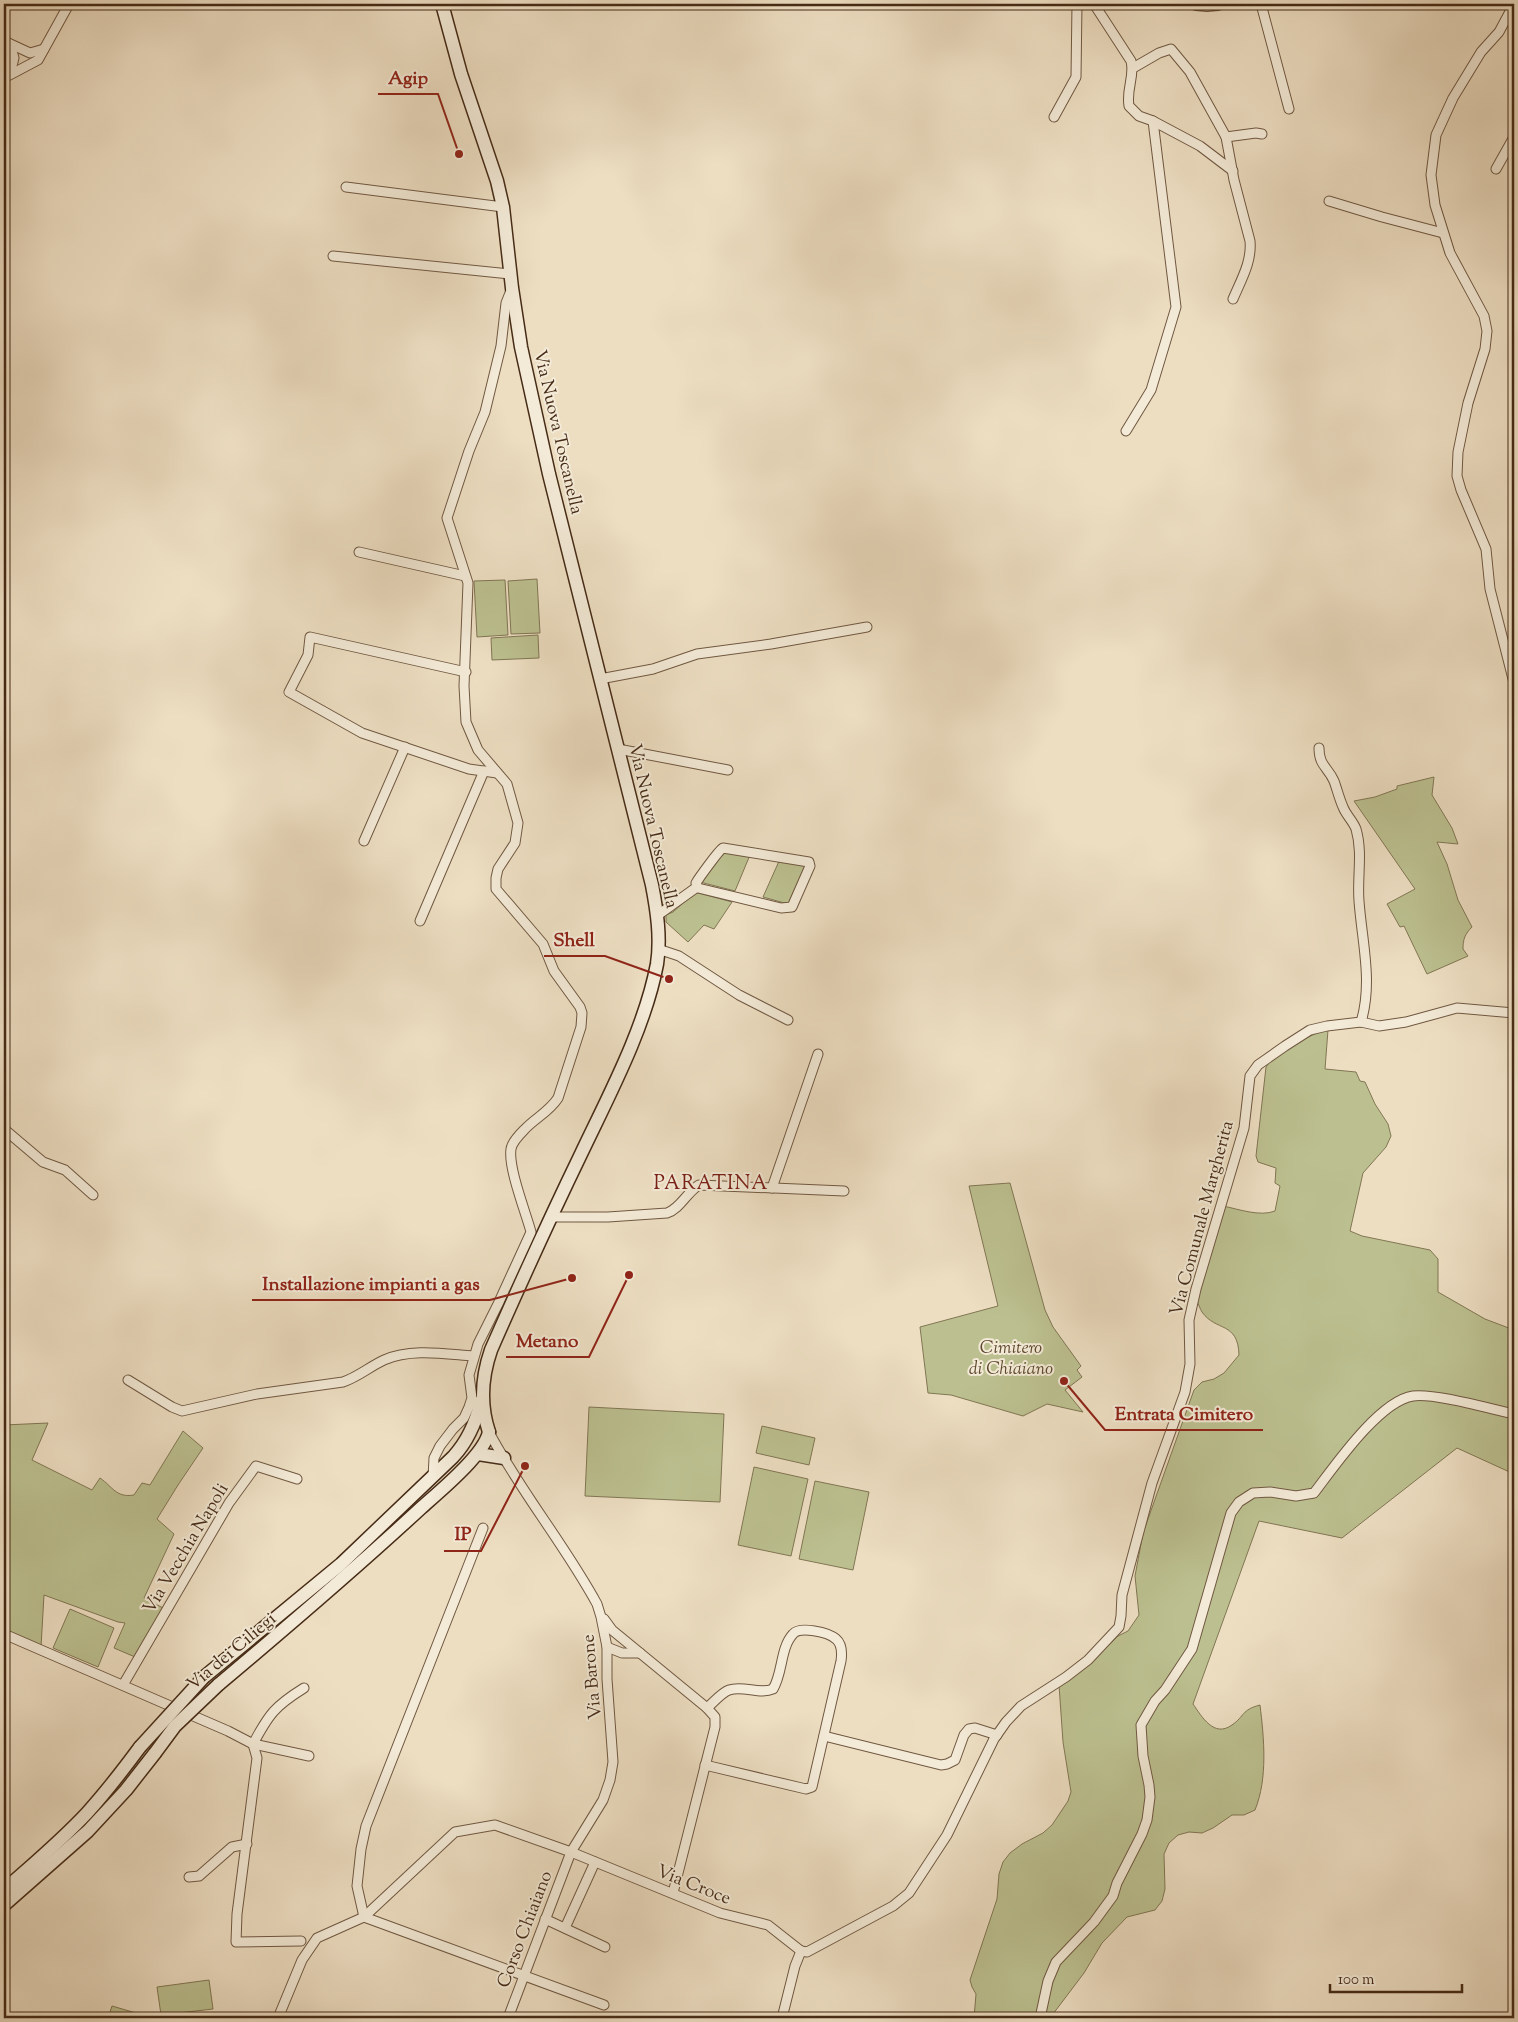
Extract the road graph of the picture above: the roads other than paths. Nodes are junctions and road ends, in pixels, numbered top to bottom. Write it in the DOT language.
graph roads {
  1 [pos="69,4"];
  2 [pos="442,4"];
  3 [pos="1078,4"];
  4 [pos="1094,4"];
  5 [pos="1196,4"];
  6 [pos="1218,4"];
  7 [pos="1261,4"];
  8 [pos="1514,4"];
  9 [pos="7,43"];
  10 [pos="44,49"];
  11 [pos="1133,68"];
  12 [pos="7,76"];
  13 [pos="1289,109"];
  14 [pos="1054,117"];
  15 [pos="1153,121"];
  16 [pos="1262,134"];
  17 [pos="1226,136"];
  18 [pos="1514,137"];
  19 [pos="1496,169"];
  20 [pos="1232,171"];
  21 [pos="346,187"];
  22 [pos="1329,201"];
  23 [pos="503,207"];
  24 [pos="1443,233"];
  25 [pos="333,256"];
  26 [pos="510,274"];
  27 [pos="512,288"];
  28 [pos="1232,299"];
  29 [pos="1126,431"];
  30 [pos="359,552"];
  31 [pos="465,576"];
  32 [pos="867,627"];
  33 [pos="466,672"];
  34 [pos="600,679"];
  35 [pos="1514,683"];
  36 [pos="405,747"];
  37 [pos="1319,748"];
  38 [pos="618,749"];
  39 [pos="728,770"];
  40 [pos="484,771"];
  41 [pos="497,773"];
  42 [pos="364,841"];
  43 [pos="697,886"];
  44 [pos="658,915"];
  45 [pos="420,921"];
  46 [pos="658,949"];
  47 [pos="1514,1013"];
  48 [pos="788,1020"];
  49 [pos="1361,1022"];
  50 [pos="818,1054"];
  51 [pos="4,1128"];
  52 [pos="772,1188"];
  53 [pos="844,1191"];
  54 [pos="93,1194"];
  55 [pos="551,1217"];
  56 [pos="473,1356"];
  57 [pos="128,1380"];
  58 [pos="483,1392"];
  59 [pos="479,1409"];
  60 [pos="1514,1414"];
  61 [pos="489,1432"];
  62 [pos="447,1437"];
  63 [pos="462,1446"];
  64 [pos="478,1454"];
  65 [pos="504,1458"];
  66 [pos="433,1476"];
  67 [pos="297,1479"];
  68 [pos="483,1528"];
  69 [pos="601,1617"];
  70 [pos="4,1634"];
  71 [pos="630,1645"];
  72 [pos="607,1647"];
  73 [pos="622,1653"];
  74 [pos="640,1653"];
  75 [pos="608,1666"];
  76 [pos="123,1685"];
  77 [pos="304,1688"];
  78 [pos="707,1708"];
  79 [pos="997,1735"];
  80 [pos="824,1736"];
  81 [pos="252,1744"];
  82 [pos="309,1756"];
  83 [pos="705,1765"];
  84 [pos="247,1844"];
  85 [pos="571,1852"];
  86 [pos="595,1862"];
  87 [pos="189,1877"];
  88 [pos="4,1890"];
  89 [pos="673,1893"];
  90 [pos="4,1905"];
  91 [pos="364,1917"];
  92 [pos="545,1919"];
  93 [pos="565,1928"];
  94 [pos="302,1941"];
  95 [pos="605,1947"];
  96 [pos="801,1951"];
  97 [pos="524,1975"];
  98 [pos="604,2005"];
  99 [pos="278,2018"];
  100 [pos="508,2018"];
  101 [pos="782,2018"];
  102 [pos="1040,2018"];
  1 -- 10 [label="street"];
  2 -- 23 [label="main road, Via Nuova Toscanella"];
  3 -- 14 [label="street"];
  4 -- 11 [label="street"];
  5 -- 6 [label="street"];
  7 -- 13 [label="street"];
  8 -- 24 [label="street"];
  9 -- 10 [label="street"];
  9 -- 12 [label="street"];
  10 -- 12 [label="street"];
  11 -- 15 [label="street"];
  11 -- 17 [label="street"];
  15 -- 20 [label="street"];
  15 -- 29 [label="street"];
  16 -- 17 [label="street"];
  17 -- 20 [label="street"];
  18 -- 19 [label="street"];
  20 -- 28 [label="street"];
  21 -- 23 [label="street"];
  22 -- 24 [label="street"];
  23 -- 26 [label="main road, Via Nuova Toscanella"];
  24 -- 35 [label="street"];
  25 -- 26 [label="street"];
  26 -- 27 [label="main road, Via Nuova Toscanella"];
  27 -- 31 [label="street"];
  27 -- 34 [label="main road, Via Nuova Toscanella"];
  30 -- 31 [label="street"];
  31 -- 33 [label="street"];
  32 -- 34 [label="street"];
  33 -- 36 [label="street"];
  33 -- 41 [label="street"];
  34 -- 38 [label="main road, Via Nuova Toscanella"];
  36 -- 40 [label="street"];
  36 -- 42 [label="street"];
  37 -- 49 [label="street"];
  38 -- 39 [label="street"];
  38 -- 44 [label="main road, Via Nuova Toscanella"];
  40 -- 41 [label="street"];
  40 -- 45 [label="street"];
  41 -- 56 [label="street"];
  43 -- 43 [label="street"];
  43 -- 44 [label="street"];
  44 -- 46 [label="main road, Via Nuova Toscanella"];
  46 -- 48 [label="street"];
  46 -- 55 [label="main road, Via Nuova Toscanella"];
  47 -- 49 [label="street, Via Comunale Margherita"];
  49 -- 79 [label="street, Via Comunale Margherita"];
  50 -- 52 [label="street"];
  51 -- 54 [label="street"];
  52 -- 53 [label="street"];
  52 -- 55 [label="street"];
  55 -- 58 [label="main road, Via Nuova Toscanella"];
  56 -- 57 [label="street"];
  56 -- 62 [label="street"];
  58 -- 59 [label="main road, Via Nuova Toscanella"];
  58 -- 61 [label="main road, Via Nuova Toscanella"];
  59 -- 63 [label="main road, Via dei Ciliegi"];
  60 -- 102 [label="street"];
  61 -- 63 [label="main road"];
  61 -- 64 [label="main road, Via dei Ciliegi"];
  61 -- 65 [label="street, Via Barone"];
  62 -- 63 [label="street"];
  62 -- 66 [label="street"];
  63 -- 66 [label="main road, Via dei Ciliegi"];
  64 -- 65 [label="main road"];
  64 -- 90 [label="main road, Via dei Ciliegi, bridge"];
  65 -- 69 [label="street, Via Barone"];
  66 -- 88 [label="main road, Via dei Ciliegi, bridge"];
  67 -- 76 [label="street, Via Vecchia Napoli"];
  68 -- 91 [label="street"];
  69 -- 71 [label="street"];
  69 -- 72 [label="street, Via Barone"];
  70 -- 76 [label="street"];
  71 -- 72 [label="street"];
  71 -- 74 [label="street"];
  72 -- 73 [label="street"];
  72 -- 75 [label="street, Via Barone"];
  73 -- 74 [label="street"];
  73 -- 75 [label="street"];
  74 -- 78 [label="street"];
  75 -- 85 [label="street, Via Barone"];
  76 -- 81 [label="street"];
  77 -- 81 [label="street"];
  78 -- 80 [label="street"];
  78 -- 83 [label="street"];
  79 -- 80 [label="street"];
  79 -- 96 [label="street, Via Comunale Margherita"];
  80 -- 83 [label="street"];
  81 -- 82 [label="street"];
  81 -- 84 [label="street"];
  83 -- 89 [label="street"];
  84 -- 87 [label="street"];
  84 -- 94 [label="street"];
  85 -- 86 [label="street, Via Croce"];
  85 -- 91 [label="street, Via Croce"];
  85 -- 92 [label="street, Corso Chiaiano"];
  86 -- 89 [label="street, Via Croce"];
  86 -- 93 [label="street"];
  89 -- 96 [label="street, Via Croce"];
  91 -- 97 [label="street"];
  91 -- 99 [label="street, Via Croce"];
  92 -- 93 [label="street"];
  92 -- 97 [label="street, Corso Chiaiano"];
  93 -- 95 [label="street"];
  96 -- 101 [label="street"];
  97 -- 98 [label="street"];
  97 -- 100 [label="street, Corso Chiaiano"];
}
